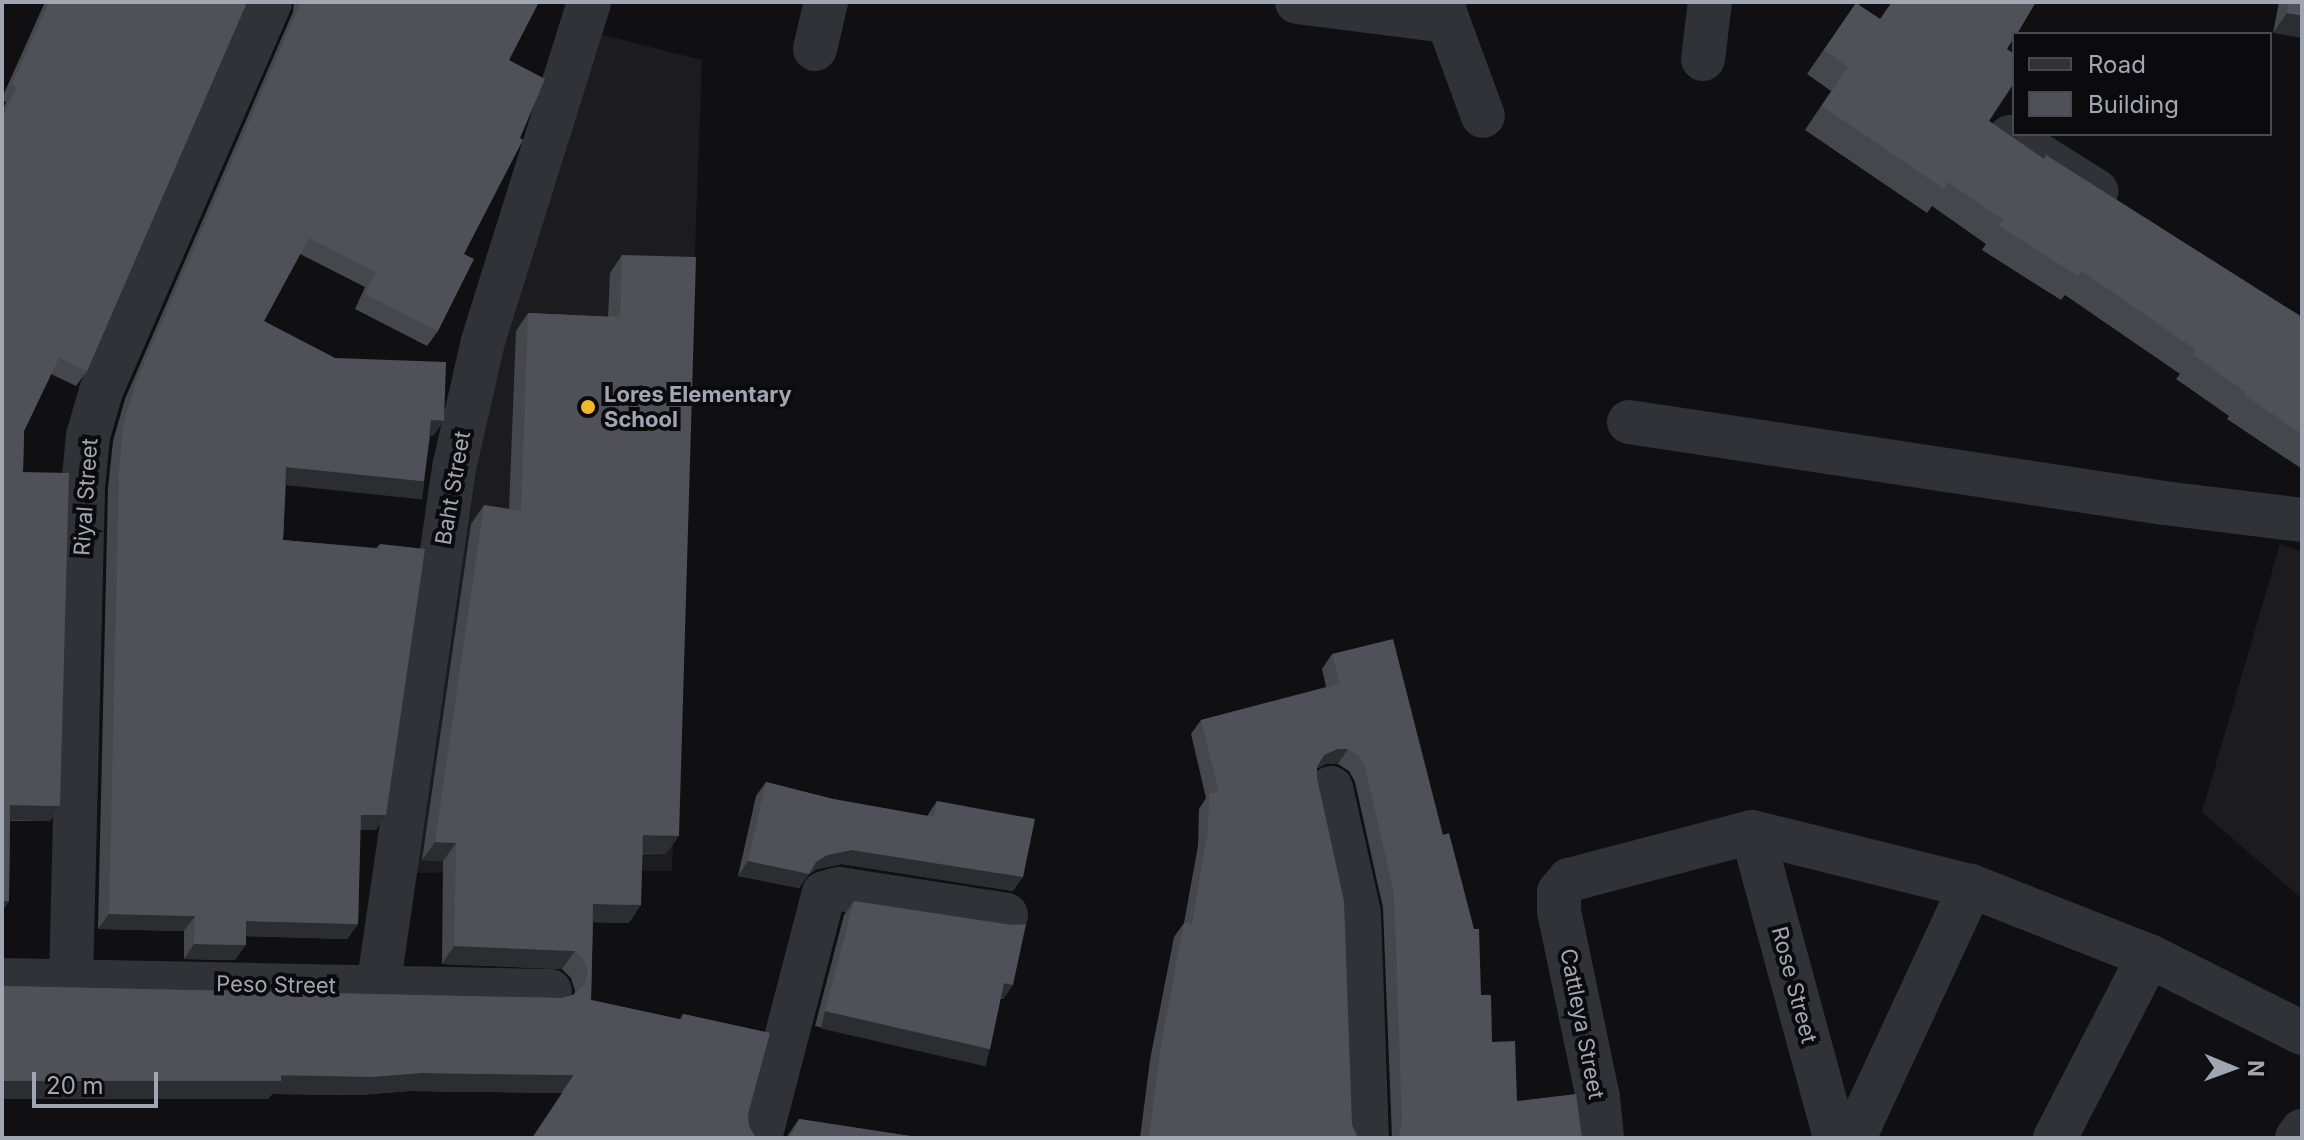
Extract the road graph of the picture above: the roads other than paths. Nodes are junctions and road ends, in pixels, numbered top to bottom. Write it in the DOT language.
graph roads {
  1 [pos="270,2"];
  2 [pos="589,2"];
  3 [pos="826,2"];
  4 [pos="1297,2"];
  5 [pos="1710,2"];
  6 [pos="1445,11"];
  7 [pos="815,49"];
  8 [pos="1703,59"];
  9 [pos="1483,116"];
  10 [pos="2010,137"];
  11 [pos="2129,212"];
  12 [pos="1629,422"];
  13 [pos="2302,520"];
  14 [pos="1331,788"];
  15 [pos="1752,832"];
  16 [pos="1971,886"];
  17 [pos="1006,915"];
  18 [pos="2149,956"];
  19 [pos="2,980"];
  20 [pos="71,981"];
  21 [pos="378,988"];
  22 [pos="550,991"];
  23 [pos="2302,1033"];
  24 [pos="2302,1131"];
  25 [pos="760,1138"];
  26 [pos="1367,1138"];
  27 [pos="1602,1138"];
  28 [pos="1835,1138"];
  29 [pos="1854,1138"];
  30 [pos="2055,1138"];
  31 [pos="2297,1138"];
  1 -- 20 [label="street, Riyal Street"];
  2 -- 21 [label="street, Baht Street"];
  3 -- 7 [label="street"];
  4 -- 6 [label="street"];
  5 -- 8 [label="street"];
  6 -- 9 [label="street"];
  10 -- 11 [label="street"];
  12 -- 13 [label="street"];
  14 -- 26 [label="street"];
  15 -- 16 [label="street"];
  15 -- 27 [label="street, Cattleya Street"];
  15 -- 28 [label="street, Rose Street"];
  16 -- 18 [label="street"];
  16 -- 29 [label="street"];
  17 -- 25 [label="street"];
  18 -- 23 [label="street"];
  18 -- 30 [label="street"];
  19 -- 20 [label="street, Peso Street"];
  20 -- 21 [label="street, Peso Street"];
  21 -- 22 [label="street, Peso Street"];
  24 -- 31 [label="street"];
}
